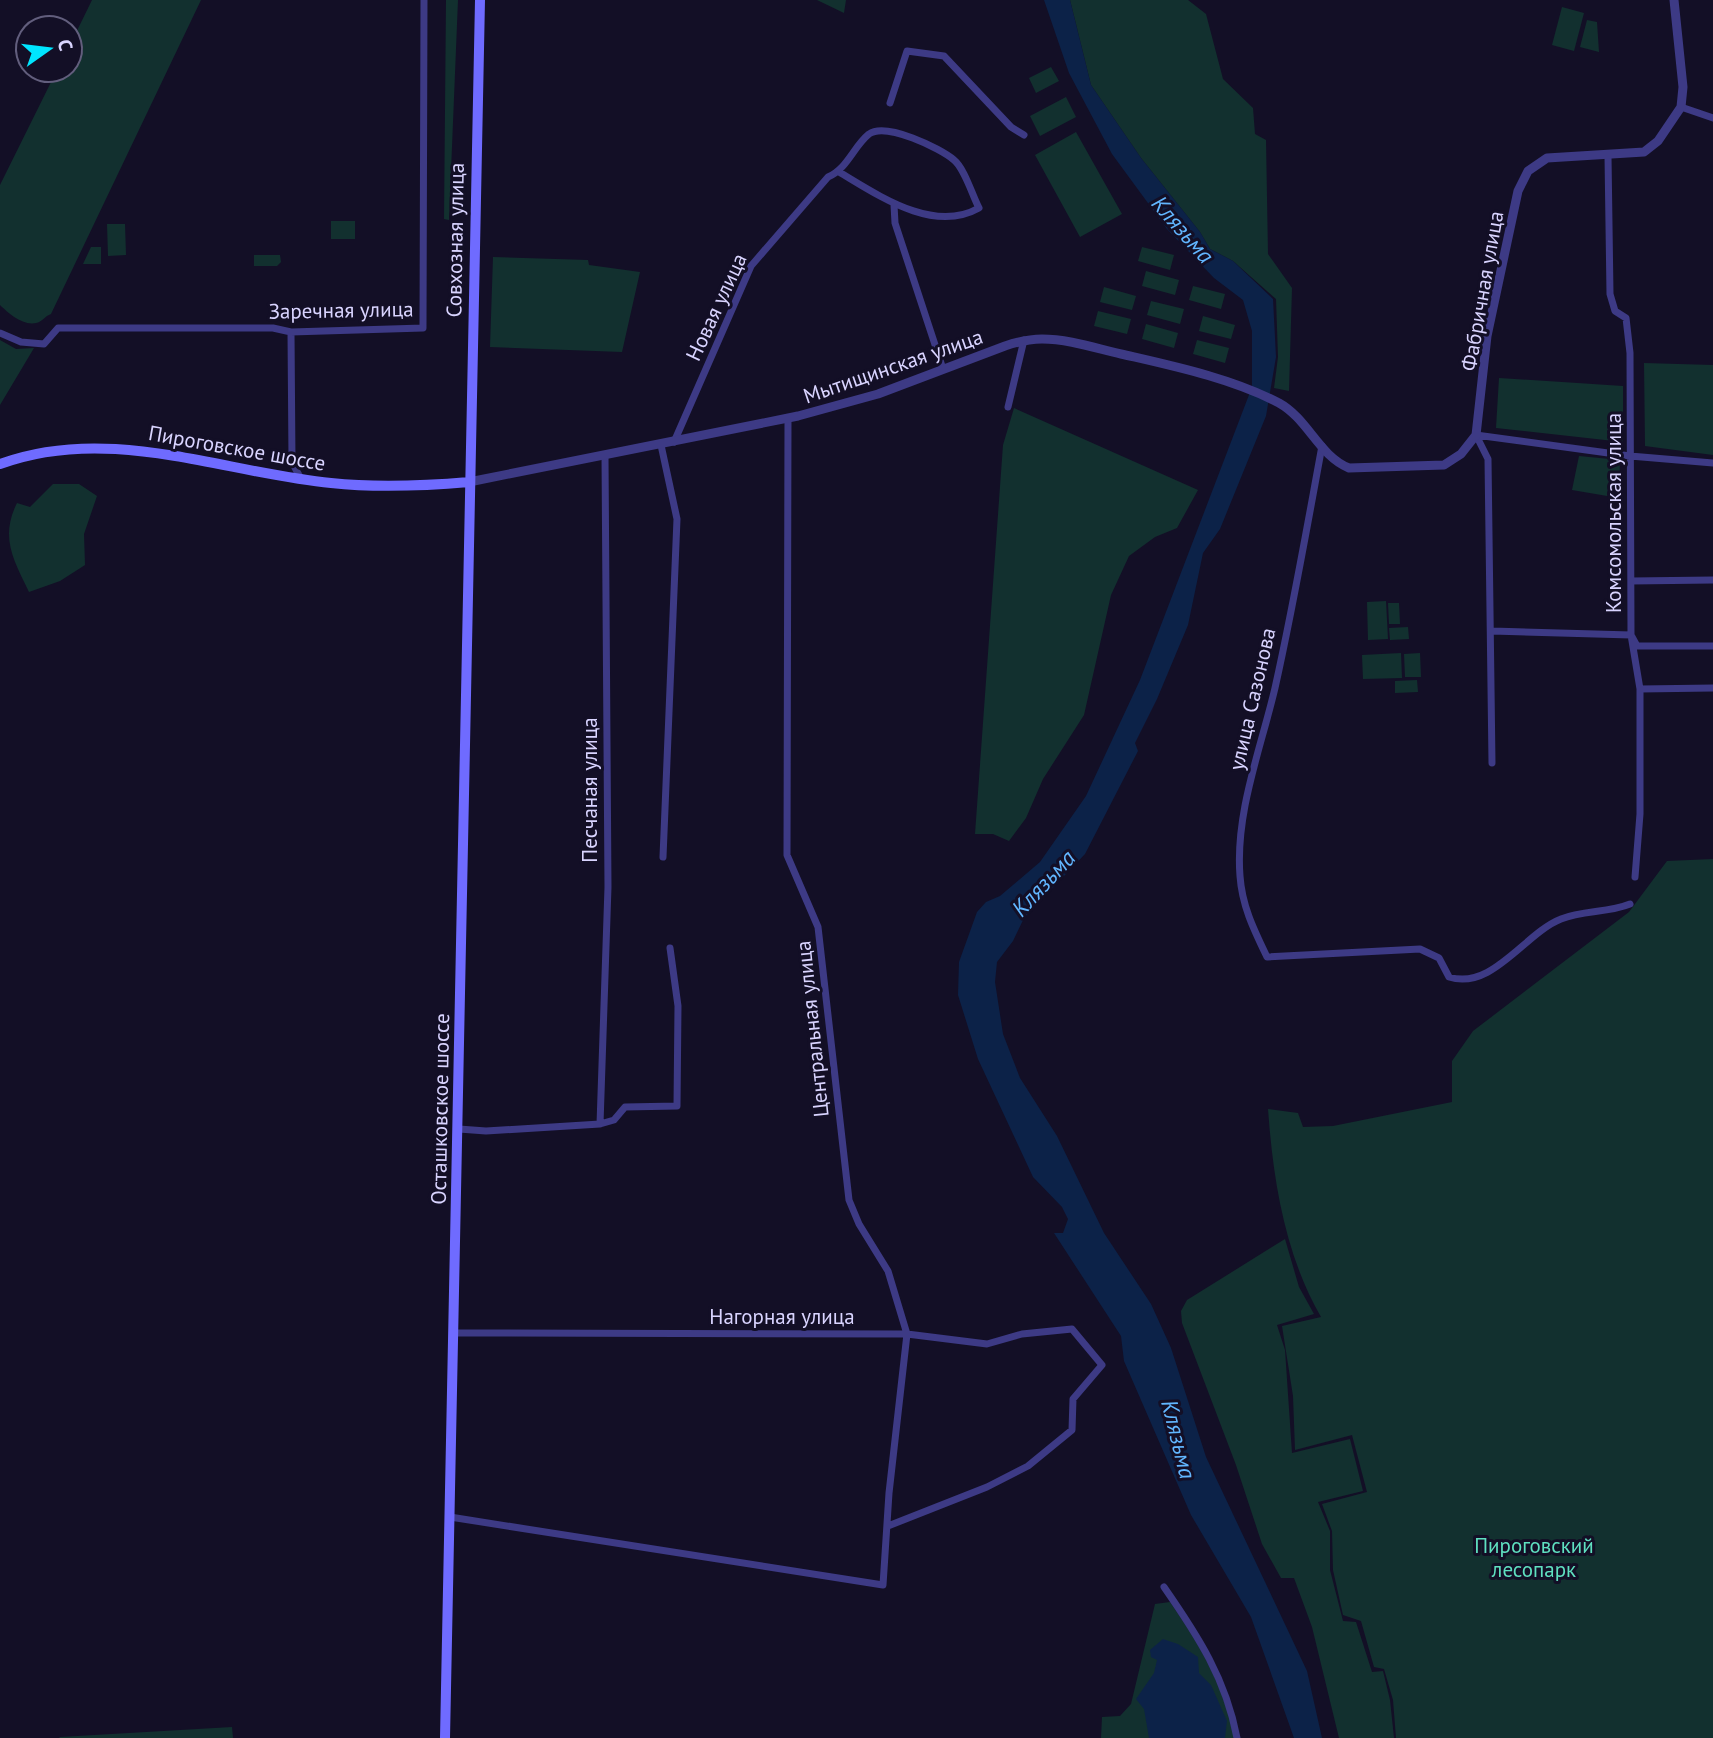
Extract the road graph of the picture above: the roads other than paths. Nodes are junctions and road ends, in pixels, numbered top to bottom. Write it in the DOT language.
graph roads {
  1 [pos="424,0"];
  2 [pos="480,0"];
  3 [pos="1674,0"];
  4 [pos="890,103"];
  5 [pos="1681,107"];
  6 [pos="1713,118"];
  7 [pos="1024,135"];
  8 [pos="1608,156"];
  9 [pos="839,172"];
  10 [pos="894,205"];
  11 [pos="291,332"];
  12 [pos="0,333"];
  13 [pos="1024,340"];
  14 [pos="943,369"];
  15 [pos="1008,407"];
  16 [pos="788,418"];
  17 [pos="1476,435"];
  18 [pos="674,442"];
  19 [pos="661,445"];
  20 [pos="1322,446"];
  21 [pos="605,456"];
  22 [pos="1630,456"];
  23 [pos="292,462"];
  24 [pos="1713,463"];
  25 [pos="0,464"];
  26 [pos="281,476"];
  27 [pos="301,479"];
  28 [pos="469,482"];
  29 [pos="1713,580"];
  30 [pos="1632,581"];
  31 [pos="1492,631"];
  32 [pos="1632,635"];
  33 [pos="1713,646"];
  34 [pos="1713,688"];
  35 [pos="1640,689"];
  36 [pos="1492,763"];
  37 [pos="663,857"];
  38 [pos="1635,877"];
  39 [pos="1630,904"];
  40 [pos="670,948"];
  41 [pos="600,1124"];
  42 [pos="459,1129"];
  43 [pos="454,1333"];
  44 [pos="906,1334"];
  45 [pos="450,1517"];
  46 [pos="888,1526"];
  47 [pos="1164,1587"];
  48 [pos="445,1738"];
  49 [pos="1237,1738"];
  1 -- 11 [label="street, Заречная улица"];
  2 -- 28 [label="main road, Совхозная улица"];
  3 -- 5 [label="street"];
  4 -- 7 [label="street"];
  5 -- 6 [label="street"];
  5 -- 8 [label="street"];
  8 -- 17 [label="street, Фабричная улица"];
  8 -- 22 [label="street, Комсомольская улица"];
  9 -- 10 [label="street"];
  9 -- 10 [label="street, Новая улица"];
  9 -- 18 [label="street, Новая улица"];
  10 -- 14 [label="street"];
  11 -- 12 [label="street, Заречная улица"];
  11 -- 23 [label="street"];
  13 -- 14 [label="street, Мытищинская улица"];
  13 -- 15 [label="street"];
  13 -- 20 [label="street, Мытищинская улица"];
  14 -- 16 [label="street, Мытищинская улица"];
  16 -- 18 [label="street, Мытищинская улица"];
  16 -- 44 [label="street, Центральная улица"];
  17 -- 20 [label="street"];
  17 -- 22 [label="street"];
  17 -- 31 [label="street"];
  18 -- 19 [label="street, Мытищинская улица"];
  19 -- 21 [label="street, Мытищинская улица"];
  19 -- 37 [label="street"];
  20 -- 39 [label="street, улица Сазонова"];
  21 -- 28 [label="street, Мытищинская улица"];
  21 -- 41 [label="street, Песчаная улица"];
  22 -- 24 [label="street"];
  22 -- 30 [label="street, Комсомольская улица"];
  23 -- 26 [label="street"];
  23 -- 27 [label="street"];
  25 -- 26 [label="main road, Пироговское шоссе"];
  26 -- 27 [label="main road, Пироговское шоссе"];
  27 -- 28 [label="main road, Пироговское шоссе"];
  28 -- 42 [label="main road, Осташковское шоссе"];
  29 -- 30 [label="street"];
  30 -- 32 [label="street, Комсомольская улица"];
  31 -- 32 [label="street"];
  31 -- 36 [label="street"];
  32 -- 33 [label="street"];
  32 -- 35 [label="street, Комсомольская улица"];
  34 -- 35 [label="street"];
  35 -- 38 [label="street, Комсомольская улица"];
  40 -- 41 [label="street"];
  41 -- 42 [label="street"];
  42 -- 43 [label="main road, Осташковское шоссе"];
  43 -- 44 [label="street, Нагорная улица"];
  43 -- 45 [label="main road, Осташковское шоссе"];
  44 -- 46 [label="street, Центральная улица"];
  44 -- 46 [label="street, Нагорная улица"];
  45 -- 46 [label="street, Центральная улица"];
  45 -- 48 [label="main road, Осташковское шоссе"];
  47 -- 49 [label="street"];
}
